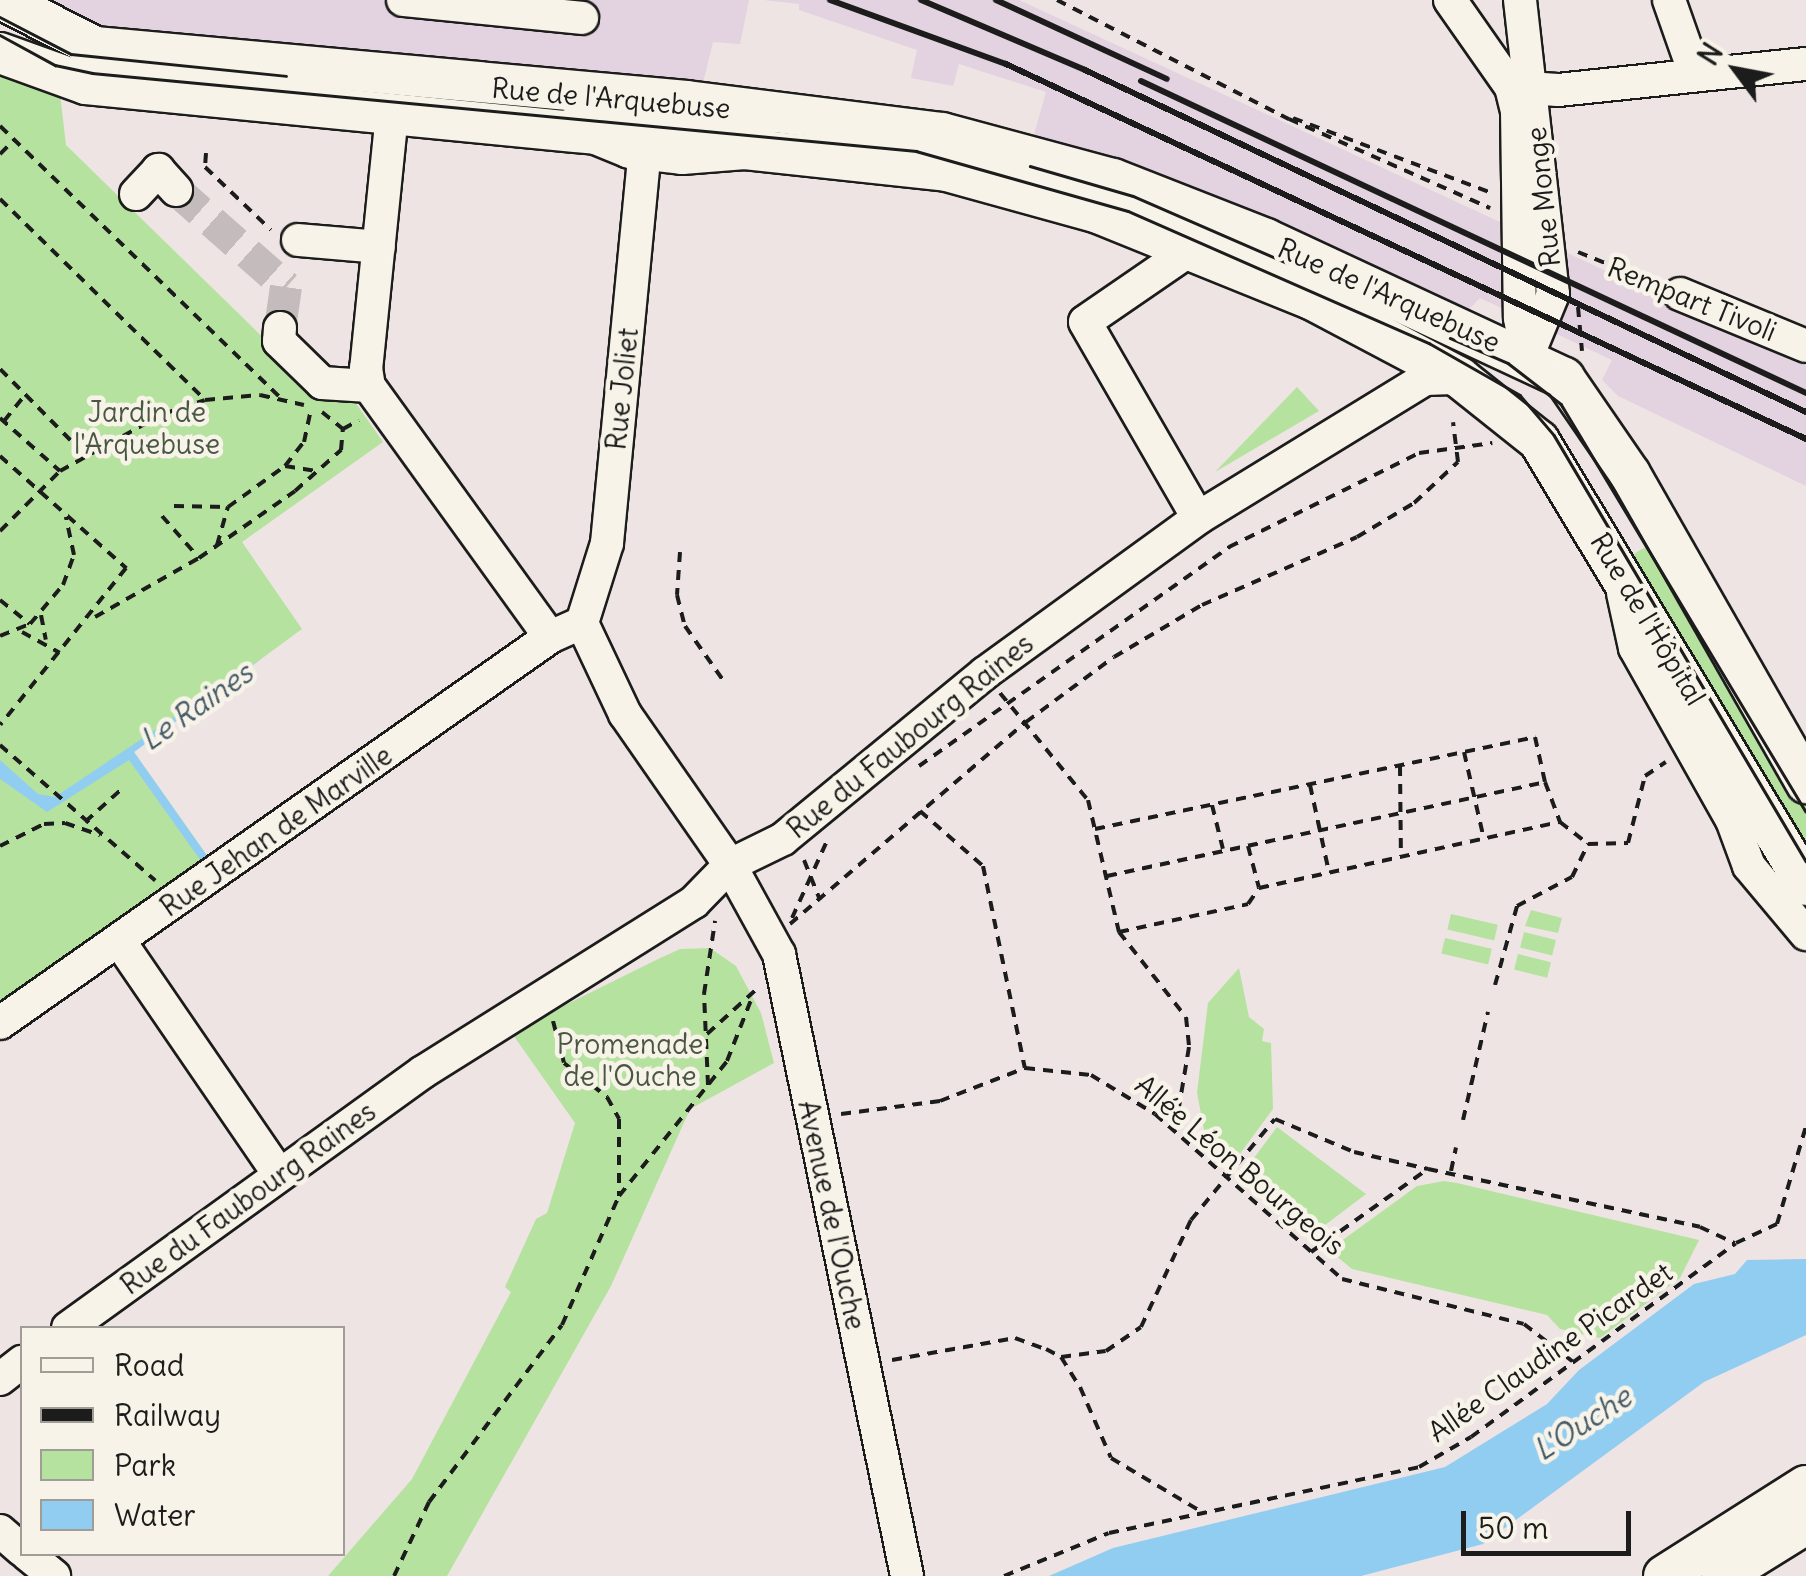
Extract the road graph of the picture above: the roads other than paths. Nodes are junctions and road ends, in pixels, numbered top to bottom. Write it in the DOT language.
graph roads {
  1 [pos="3,0"];
  2 [pos="404,0"];
  3 [pos="1450,0"];
  4 [pos="1669,0"];
  5 [pos="1522,15"];
  6 [pos="0,17"];
  7 [pos="582,18"];
  8 [pos="0,36"];
  9 [pos="1478,41"];
  10 [pos="0,54"];
  11 [pos="1806,64"];
  12 [pos="1694,71"];
  13 [pos="1520,87"];
  14 [pos="392,114"];
  15 [pos="645,150"];
  16 [pos="186,178"];
  17 [pos="136,194"];
  18 [pos="298,240"];
  19 [pos="1194,247"];
  20 [pos="379,248"];
  21 [pos="1680,294"];
  22 [pos="280,328"];
  23 [pos="1806,346"];
  24 [pos="1527,357"];
  25 [pos="1460,378"];
  26 [pos="375,397"];
  27 [pos="1198,518"];
  28 [pos="582,623"];
  29 [pos="550,638"];
  30 [pos="1806,783"];
  31 [pos="730,865"];
  32 [pos="1801,907"];
  33 [pos="120,942"];
  34 [pos="0,1023"];
  35 [pos="278,1173"];
  36 [pos="71,1326"];
  37 [pos="20,1364"];
  38 [pos="0,1379"];
  39 [pos="1806,1486"];
  40 [pos="1783,1526"];
  41 [pos="0,1531"];
  42 [pos="20,1548"];
  43 [pos="30,1556"];
  44 [pos="54,1576"];
  45 [pos="907,1576"];
  46 [pos="1664,1576"];
  47 [pos="1722,1576"];
  1 -- 24 [label="main road, Rue de l'Arquebuse"];
  2 -- 7 [label="street"];
  3 -- 9 [label="street"];
  4 -- 12 [label="street"];
  5 -- 9 [label="street"];
  5 -- 13 [label="street, Rue Monge"];
  6 -- 24 [label="street, Rue de l'Arquebuse"];
  8 -- 25 [label="street, Rue de l'Arquebuse"];
  9 -- 13 [label="street"];
  10 -- 14 [label="main road, Rue de l'Arquebuse"];
  11 -- 12 [label="street"];
  12 -- 13 [label="street"];
  13 -- 24 [label="street, Rue Monge"];
  13 -- 24 [label="street, Rue Monge"];
  14 -- 15 [label="main road, Rue de l'Arquebuse"];
  14 -- 20 [label="street"];
  15 -- 19 [label="main road, Rue de l'Arquebuse"];
  15 -- 28 [label="street, Rue Joliet"];
  16 -- 17 [label="street"];
  18 -- 20 [label="street"];
  19 -- 25 [label="main road, Rue de l'Arquebuse"];
  19 -- 27 [label="street"];
  20 -- 26 [label="street"];
  21 -- 23 [label="street, Rempart Tivoli"];
  22 -- 26 [label="street"];
  24 -- 25 [label="main road, Rue du Faubourg Raines"];
  24 -- 30 [label="main road, Rue de l'Hôpital"];
  25 -- 27 [label="street, Rue du Faubourg Raines"];
  25 -- 32 [label="main road, Rue de l'Hôpital"];
  26 -- 29 [label="street"];
  27 -- 31 [label="street, Rue du Faubourg Raines"];
  28 -- 29 [label="street, Rue Jehan de Marville"];
  28 -- 31 [label="street, Avenue de l'Ouche"];
  29 -- 33 [label="street, Rue Jehan de Marville"];
  31 -- 35 [label="street, Rue du Faubourg Raines"];
  31 -- 45 [label="street, Avenue de l'Ouche"];
  33 -- 34 [label="street, Rue Jehan de Marville"];
  33 -- 35 [label="street"];
  35 -- 36 [label="street, Rue du Faubourg Raines"];
  37 -- 38 [label="street"];
  39 -- 40 [label="main road"];
  40 -- 46 [label="main road"];
  40 -- 47 [label="main road"];
  41 -- 42 [label="street"];
  43 -- 44 [label="street"];
}
